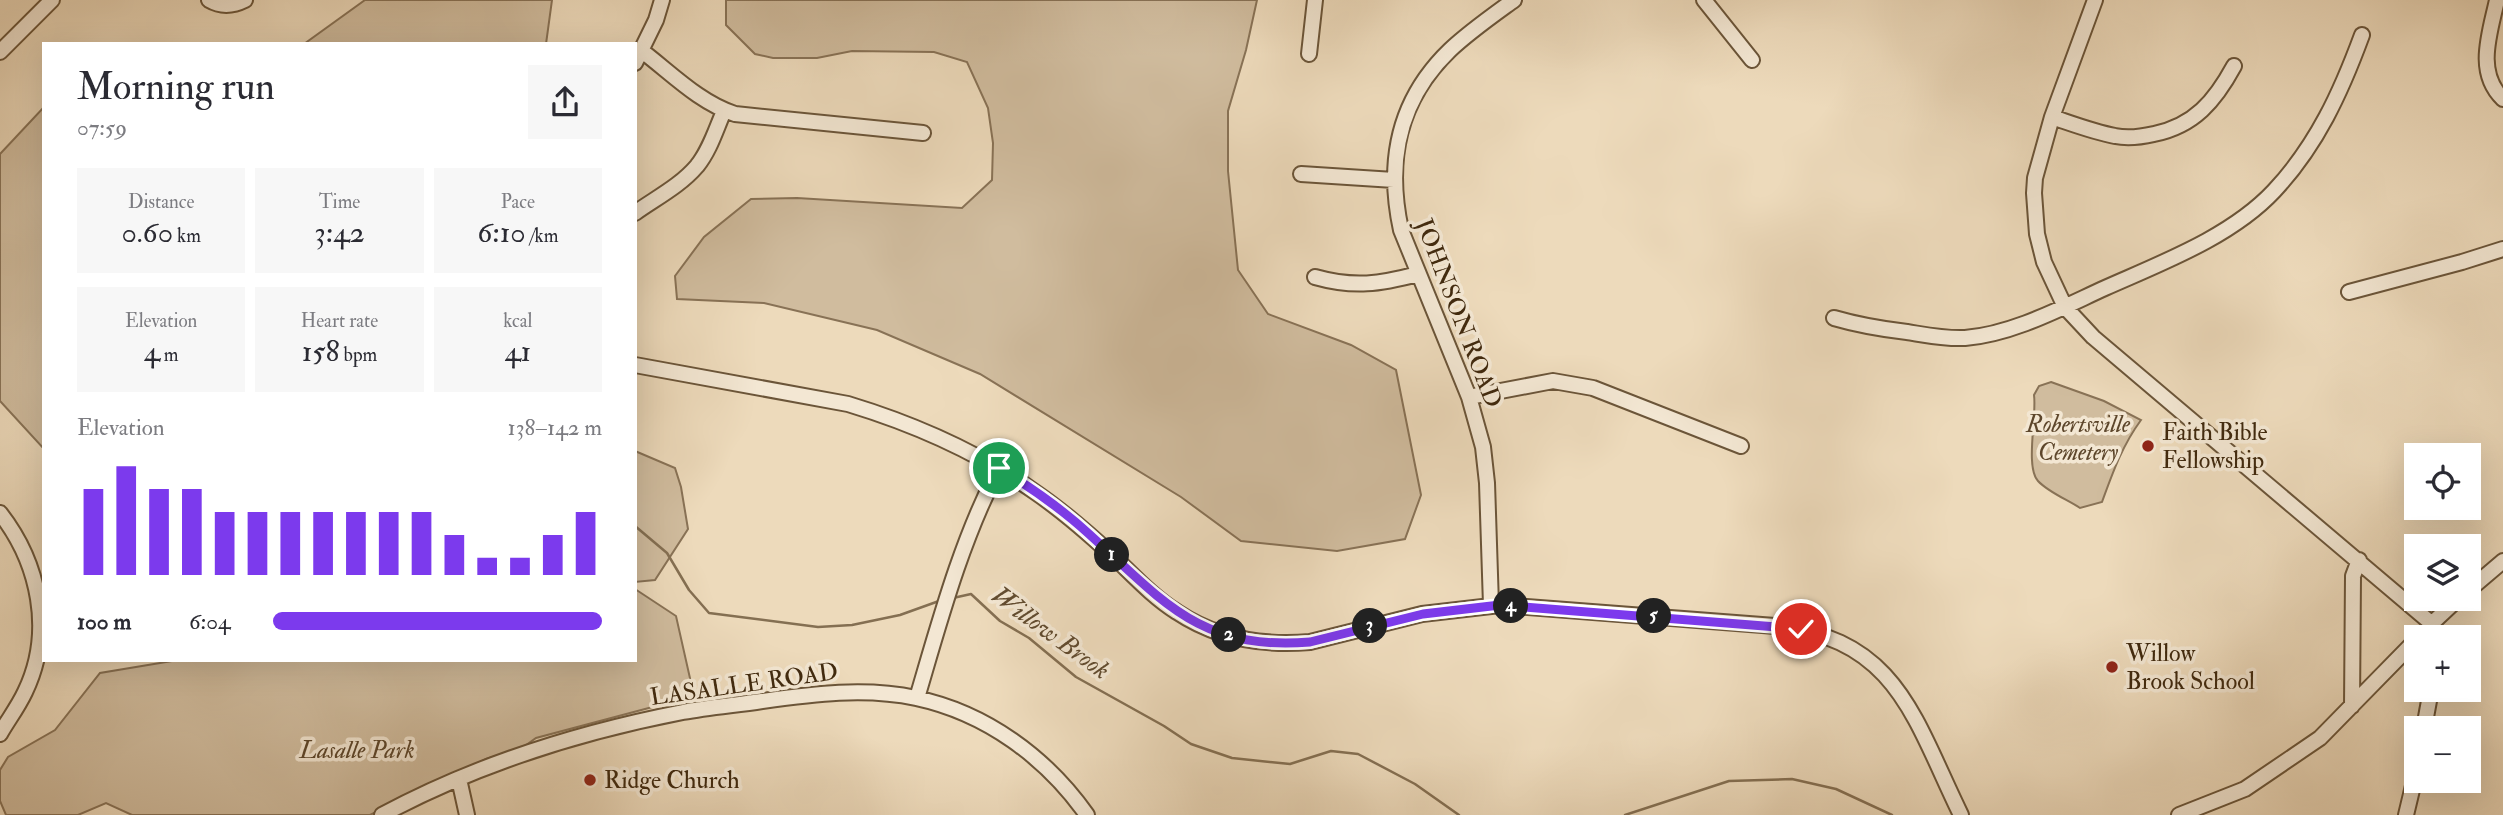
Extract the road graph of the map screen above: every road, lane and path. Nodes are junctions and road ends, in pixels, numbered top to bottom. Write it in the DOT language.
graph roads {
  1 [pos="52,0"];
  2 [pos="209,0"];
  3 [pos="245,0"];
  4 [pos="662,0"];
  5 [pos="1315,0"];
  6 [pos="1514,0"];
  7 [pos="1704,0"];
  8 [pos="2095,0"];
  9 [pos="2497,0"];
  10 [pos="2362,35"];
  11 [pos="0,52"];
  12 [pos="1309,54"];
  13 [pos="638,57"];
  14 [pos="1752,60"];
  15 [pos="2234,66"];
  16 [pos="2503,99"];
  17 [pos="724,111"];
  18 [pos="2052,117"];
  19 [pos="923,134"];
  20 [pos="1301,174"];
  21 [pos="1394,180"];
  22 [pos="637,212"];
  23 [pos="2503,249"];
  24 [pos="1418,274"];
  25 [pos="1315,277"];
  26 [pos="2349,292"];
  27 [pos="2065,307"];
  28 [pos="1834,318"];
  29 [pos="637,365"];
  30 [pos="1469,397"];
  31 [pos="1741,446"];
  32 [pos="999,468"];
  33 [pos="0,513"];
  34 [pos="2359,560"];
  35 [pos="2503,561"];
  36 [pos="2481,580"];
  37 [pos="1491,605"];
  38 [pos="2449,611"];
  39 [pos="2429,625"];
  40 [pos="2438,625"];
  41 [pos="42,628"];
  42 [pos="2404,652"];
  43 [pos="917,698"];
  44 [pos="2352,706"];
  45 [pos="0,734"];
  46 [pos="459,779"];
  47 [pos="2411,793"];
  48 [pos="382,815"];
  49 [pos="467,815"];
  50 [pos="1087,815"];
  51 [pos="1961,815"];
  52 [pos="2179,815"];
  53 [pos="2406,815"];
  1 -- 11 [label="street"];
  2 -- 3 [label="street"];
  4 -- 13 [label="street"];
  5 -- 12 [label="street"];
  6 -- 21 [label="street, JOHNSON ROAD"];
  7 -- 14 [label="street"];
  8 -- 18 [label="street"];
  9 -- 16 [label="street"];
  10 -- 27 [label="street"];
  13 -- 17 [label="street"];
  15 -- 18 [label="street"];
  17 -- 19 [label="street"];
  17 -- 22 [label="street"];
  18 -- 27 [label="street"];
  20 -- 21 [label="street"];
  21 -- 24 [label="street, JOHNSON ROAD"];
  23 -- 26 [label="street"];
  24 -- 25 [label="street"];
  24 -- 30 [label="street, JOHNSON ROAD"];
  27 -- 28 [label="street"];
  27 -- 34 [label="street"];
  29 -- 32 [label="street"];
  30 -- 31 [label="street"];
  30 -- 37 [label="street, JOHNSON ROAD"];
  32 -- 37 [label="street"];
  32 -- 43 [label="street"];
  33 -- 41 [label="street"];
  34 -- 39 [label="street"];
  34 -- 44 [label="street"];
  35 -- 36 [label="street"];
  37 -- 51 [label="street"];
  38 -- 40 [label="street"];
  41 -- 45 [label="street"];
  42 -- 44 [label="street"];
  43 -- 46 [label="street, LASALLE ROAD"];
  43 -- 50 [label="street, LASALLE ROAD"];
  44 -- 52 [label="street"];
  46 -- 48 [label="street, LASALLE ROAD"];
  46 -- 49 [label="street"];
  47 -- 53 [label="street"];
}
